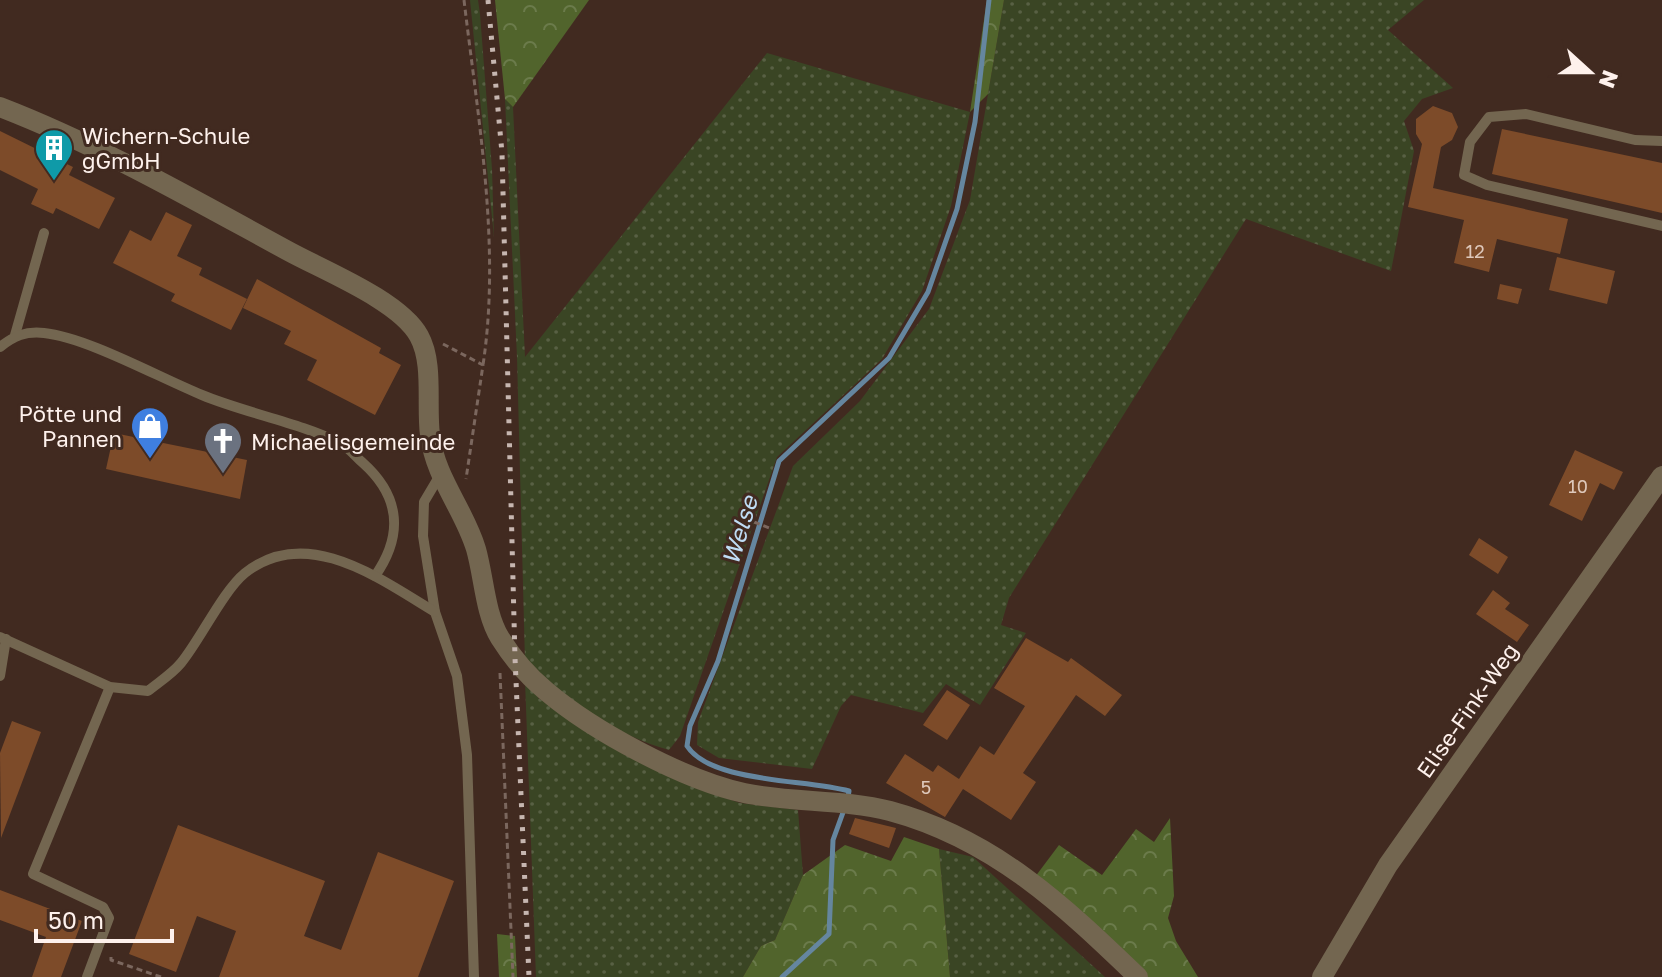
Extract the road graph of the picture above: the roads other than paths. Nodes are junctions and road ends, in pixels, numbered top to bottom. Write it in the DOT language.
graph roads {
  1 [pos="0,107"];
  2 [pos="1662,141"];
  3 [pos="1662,226"];
  4 [pos="44,233"];
  5 [pos="15,335"];
  6 [pos="0,347"];
  7 [pos="440,475"];
  8 [pos="1662,476"];
  9 [pos="375,576"];
  10 [pos="435,612"];
  11 [pos="3,638"];
  12 [pos="0,676"];
  13 [pos="110,687"];
  14 [pos="87,977"];
  15 [pos="474,977"];
  16 [pos="1138,977"];
  17 [pos="1322,977"];
  1 -- 7 [label="street"];
  2 -- 3 [label="lane"];
  4 -- 5 [label="lane"];
  5 -- 6 [label="lane"];
  5 -- 9 [label="lane"];
  7 -- 10 [label="lane"];
  7 -- 16 [label="street"];
  8 -- 17 [label="street, Elise-Fink-Weg"];
  9 -- 10 [label="lane"];
  9 -- 13 [label="lane"];
  10 -- 15 [label="lane"];
  11 -- 12 [label="lane"];
  11 -- 13 [label="lane"];
  13 -- 14 [label="lane"];
}
